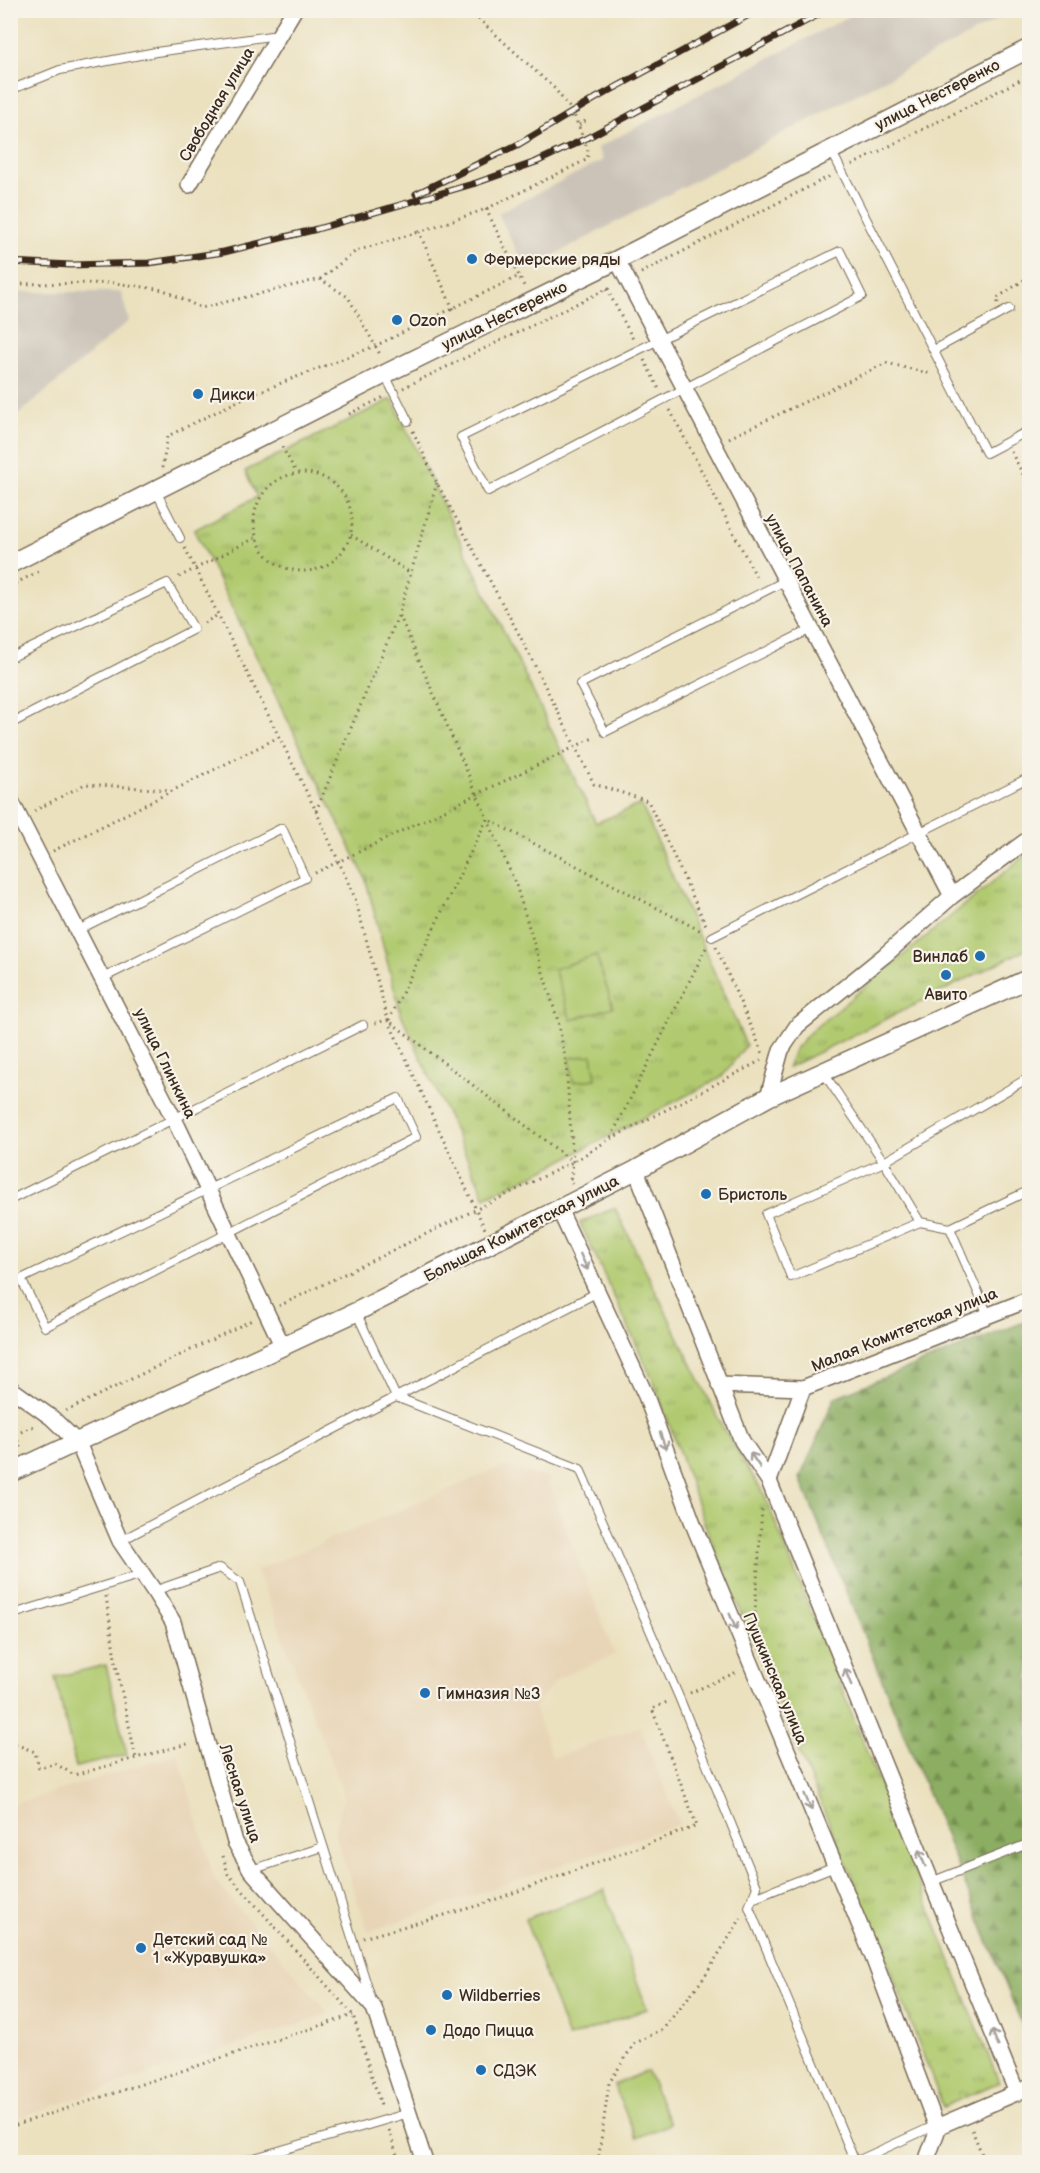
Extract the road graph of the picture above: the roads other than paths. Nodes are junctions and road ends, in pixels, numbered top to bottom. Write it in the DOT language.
graph roads {
  1 [pos="294,10"];
  2 [pos="278,35"];
  3 [pos="1029,48"];
  4 [pos="10,90"];
  5 [pos="830,149"];
  6 [pos="189,184"];
  7 [pos="616,260"];
  8 [pos="1009,309"];
  9 [pos="659,339"];
  10 [pos="934,350"];
  11 [pos="384,367"];
  12 [pos="684,388"];
  13 [pos="408,421"];
  14 [pos="1029,430"];
  15 [pos="156,490"];
  16 [pos="180,538"];
  17 [pos="10,564"];
  18 [pos="785,581"];
  19 [pos="811,629"];
  20 [pos="10,658"];
  21 [pos="10,724"];
  22 [pos="1029,777"];
  23 [pos="10,799"];
  24 [pos="919,833"];
  25 [pos="1029,838"];
  26 [pos="952,896"];
  27 [pos="78,930"];
  28 [pos="712,937"];
  29 [pos="103,978"];
  30 [pos="1029,978"];
  31 [pos="363,1025"];
  32 [pos="823,1072"];
  33 [pos="1029,1077"];
  34 [pos="768,1097"];
  35 [pos="172,1118"];
  36 [pos="884,1162"];
  37 [pos="636,1170"];
  38 [pos="207,1189"];
  39 [pos="1029,1190"];
  40 [pos="10,1200"];
  41 [pos="559,1209"];
  42 [pos="920,1222"];
  43 [pos="950,1228"];
  44 [pos="228,1233"];
  45 [pos="598,1292"];
  46 [pos="1029,1299"];
  47 [pos="356,1312"];
  48 [pos="988,1315"];
  49 [pos="283,1347"];
  50 [pos="719,1385"];
  51 [pos="10,1388"];
  52 [pos="803,1388"];
  53 [pos="396,1397"];
  54 [pos="78,1443"];
  55 [pos="10,1473"];
  56 [pos="769,1481"];
  57 [pos="120,1541"];
  58 [pos="142,1574"];
  59 [pos="154,1591"];
  60 [pos="10,1615"];
  61 [pos="1029,1843"];
  62 [pos="323,1847"];
  63 [pos="835,1866"];
  64 [pos="251,1870"];
  65 [pos="932,1882"];
  66 [pos="750,1903"];
  67 [pos="374,2008"];
  68 [pos="1023,2090"];
  69 [pos="410,2113"];
  70 [pos="938,2126"];
  71 [pos="854,2162"];
  72 [pos="240,2163"];
  73 [pos="425,2163"];
  74 [pos="930,2163"];
  1 -- 2 [label="street, Свободная улица"];
  2 -- 4 [label="lane"];
  2 -- 6 [label="street, Свободная улица"];
  3 -- 5 [label="street, улица Нестеренко"];
  5 -- 7 [label="street, улица Нестеренко"];
  5 -- 10 [label="lane"];
  7 -- 9 [label="street, улица Папанина"];
  7 -- 11 [label="street, улица Нестеренко"];
  8 -- 10 [label="lane"];
  9 -- 12 [label="street, улица Папанина"];
  9 -- 12 [label="lane"];
  9 -- 12 [label="lane"];
  10 -- 14 [label="lane"];
  11 -- 13 [label="lane"];
  11 -- 15 [label="street, улица Нестеренко"];
  12 -- 18 [label="street, улица Папанина"];
  15 -- 16 [label="lane"];
  15 -- 17 [label="street, улица Нестеренко"];
  18 -- 19 [label="street, улица Папанина"];
  18 -- 19 [label="lane"];
  19 -- 24 [label="street, улица Папанина"];
  20 -- 21 [label="lane"];
  22 -- 24 [label="lane"];
  23 -- 27 [label="street, улица Глинкина"];
  24 -- 26 [label="street, улица Папанина"];
  24 -- 28 [label="lane"];
  25 -- 26 [label="street"];
  26 -- 34 [label="street"];
  27 -- 29 [label="street, улица Глинкина"];
  27 -- 29 [label="lane"];
  29 -- 35 [label="street, улица Глинкина"];
  30 -- 32 [label="street, Большая Комитетская улица"];
  31 -- 35 [label="lane"];
  32 -- 34 [label="street, Большая Комитетская улица"];
  32 -- 36 [label="lane"];
  33 -- 36 [label="lane"];
  34 -- 37 [label="street, Большая Комитетская улица"];
  35 -- 38 [label="street, улица Глинкина"];
  35 -- 40 [label="lane"];
  36 -- 42 [label="lane"];
  36 -- 42 [label="lane"];
  37 -- 41 [label="street, Большая Комитетская улица"];
  37 -- 50 [label="street"];
  38 -- 44 [label="street, улица Глинкина"];
  38 -- 44 [label="lane"];
  38 -- 44 [label="lane"];
  39 -- 43 [label="lane"];
  41 -- 45 [label="street, Пушкинская улица, one-way"];
  41 -- 47 [label="street, Большая Комитетская улица"];
  42 -- 43 [label="lane"];
  43 -- 48 [label="lane"];
  44 -- 49 [label="street, улица Глинкина"];
  45 -- 53 [label="lane"];
  45 -- 63 [label="street, Пушкинская улица, one-way"];
  46 -- 48 [label="street, Малая Комитетская улица"];
  47 -- 49 [label="street, Большая Комитетская улица"];
  47 -- 53 [label="lane"];
  48 -- 52 [label="street, Малая Комитетская улица"];
  49 -- 54 [label="street, Большая Комитетская улица"];
  50 -- 52 [label="street, Малая Комитетская улица"];
  56 -- 50 [label="street, one-way"];
  51 -- 54 [label="street"];
  52 -- 56 [label="street"];
  53 -- 57 [label="lane"];
  53 -- 66 [label="lane"];
  54 -- 55 [label="street, Большая Комитетская улица"];
  54 -- 57 [label="street, Лесная улица"];
  65 -- 56 [label="street, one-way"];
  57 -- 58 [label="street, Лесная улица"];
  58 -- 59 [label="street, Лесная улица"];
  58 -- 60 [label="lane"];
  59 -- 62 [label="lane"];
  59 -- 64 [label="street, Лесная улица"];
  61 -- 65 [label="lane"];
  62 -- 64 [label="lane"];
  62 -- 67 [label="lane"];
  63 -- 66 [label="lane"];
  63 -- 70 [label="street, Пушкинская улица"];
  64 -- 67 [label="street, Лесная улица"];
  68 -- 65 [label="street, one-way"];
  66 -- 71 [label="lane"];
  67 -- 69 [label="street, Лесная улица"];
  68 -- 70 [label="street"];
  69 -- 72 [label="lane"];
  69 -- 73 [label="street, Лесная улица"];
  70 -- 71 [label="lane"];
  70 -- 74 [label="street"];
}
